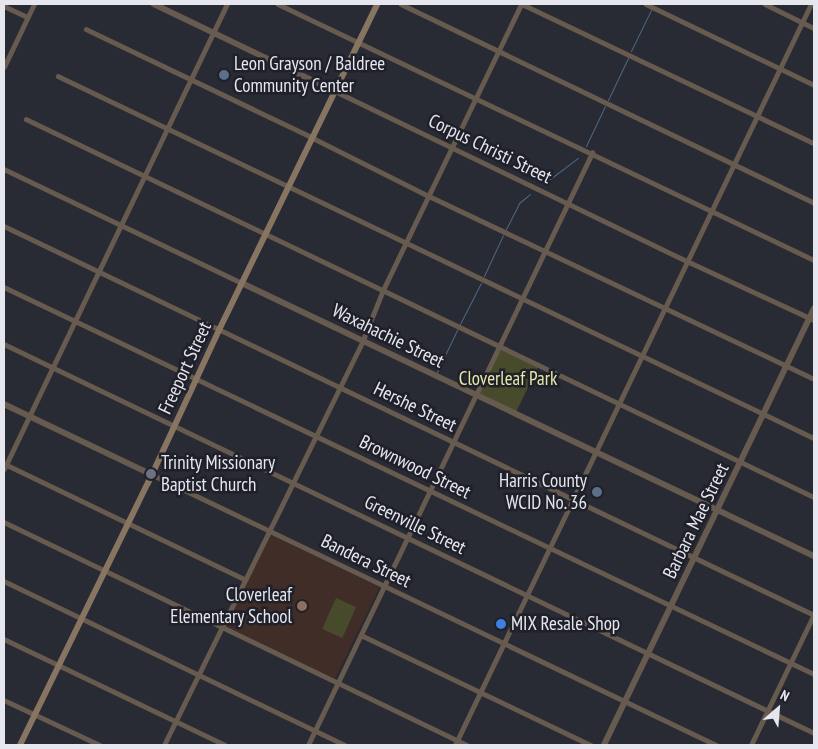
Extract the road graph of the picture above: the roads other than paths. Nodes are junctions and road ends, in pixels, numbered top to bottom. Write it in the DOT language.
graph roads {
  1 [pos="34,4"];
  2 [pos="154,4"];
  3 [pos="227,4"];
  4 [pos="278,4"];
  5 [pos="377,4"];
  6 [pos="401,4"];
  7 [pos="522,4"];
  8 [pos="646,4"];
  9 [pos="765,4"];
  10 [pos="811,4"];
  11 [pos="4,6"];
  12 [pos="28,17"];
  13 [pos="802,22"];
  14 [pos="814,28"];
  15 [pos="86,29"];
  16 [pos="213,32"];
  17 [pos="358,43"];
  18 [pos="498,50"];
  19 [pos="4,67"];
  20 [pos="780,70"];
  21 [pos="58,76"];
  22 [pos="191,79"];
  23 [pos="814,86"];
  24 [pos="335,91"];
  25 [pos="475,99"];
  26 [pos="757,116"];
  27 [pos="26,119"];
  28 [pos="167,129"];
  29 [pos="313,138"];
  30 [pos="814,143"];
  31 [pos="452,147"];
  32 [pos="592,153"];
  33 [pos="734,165"];
  34 [pos="4,169"];
  35 [pos="145,176"];
  36 [pos="289,187"];
  37 [pos="429,196"];
  38 [pos="567,202"];
  39 [pos="814,203"];
  40 [pos="711,212"];
  41 [pos="121,225"];
  42 [pos="4,226"];
  43 [pos="265,235"];
  44 [pos="406,242"];
  45 [pos="545,251"];
  46 [pos="814,260"];
  47 [pos="687,261"];
  48 [pos="99,272"];
  49 [pos="242,283"];
  50 [pos="4,286"];
  51 [pos="383,290"];
  52 [pos="522,298"];
  53 [pos="664,309"];
  54 [pos="814,309"];
  55 [pos="812,319"];
  56 [pos="75,321"];
  57 [pos="219,330"];
  58 [pos="363,340"];
  59 [pos="4,344"];
  60 [pos="499,346"];
  61 [pos="642,357"];
  62 [pos="787,366"];
  63 [pos="53,368"];
  64 [pos="197,379"];
  65 [pos="814,379"];
  66 [pos="340,388"];
  67 [pos="476,394"];
  68 [pos="4,404"];
  69 [pos="619,404"];
  70 [pos="764,414"];
  71 [pos="29,416"];
  72 [pos="174,426"];
  73 [pos="317,436"];
  74 [pos="814,438"];
  75 [pos="454,442"];
  76 [pos="595,453"];
  77 [pos="741,461"];
  78 [pos="5,465"];
  79 [pos="151,474"];
  80 [pos="294,483"];
  81 [pos="430,490"];
  82 [pos="814,497"];
  83 [pos="572,500"];
  84 [pos="718,510"];
  85 [pos="4,522"];
  86 [pos="128,523"];
  87 [pos="268,531"];
  88 [pos="407,538"];
  89 [pos="549,549"];
  90 [pos="814,556"];
  91 [pos="695,557"];
  92 [pos="105,570"];
  93 [pos="244,579"];
  94 [pos="4,581"];
  95 [pos="384,586"];
  96 [pos="526,596"];
  97 [pos="671,606"];
  98 [pos="814,614"];
  99 [pos="82,618"];
  100 [pos="221,627"];
  101 [pos="361,634"];
  102 [pos="4,639"];
  103 [pos="503,645"];
  104 [pos="649,653"];
  105 [pos="791,663"];
  106 [pos="59,666"];
  107 [pos="814,674"];
  108 [pos="198,675"];
  109 [pos="338,682"];
  110 [pos="480,693"];
  111 [pos="4,700"];
  112 [pos="625,702"];
  113 [pos="768,710"];
  114 [pos="35,715"];
  115 [pos="175,722"];
  116 [pos="315,730"];
  117 [pos="814,733"];
  118 [pos="456,743"];
  119 [pos="20,745"];
  120 [pos="100,745"];
  121 [pos="164,745"];
  122 [pos="224,745"];
  123 [pos="308,745"];
  124 [pos="345,745"];
  125 [pos="467,745"];
  126 [pos="591,745"];
  127 [pos="604,745"];
  128 [pos="716,745"];
  129 [pos="751,745"];
  1 -- 12 [label="street"];
  2 -- 16 [label="street, Corpus Christi Street"];
  3 -- 16 [label="street"];
  4 -- 17 [label="street"];
  5 -- 17 [label="main road, Freeport Street"];
  6 -- 18 [label="street"];
  7 -- 18 [label="street"];
  7 -- 26 [label="street"];
  8 -- 20 [label="street"];
  9 -- 13 [label="street"];
  10 -- 13 [label="street"];
  11 -- 12 [label="street"];
  12 -- 19 [label="street"];
  13 -- 14 [label="street"];
  13 -- 20 [label="street"];
  15 -- 22 [label="street"];
  16 -- 22 [label="street"];
  16 -- 24 [label="street, Corpus Christi Street"];
  17 -- 24 [label="main road, Freeport Street"];
  17 -- 25 [label="street"];
  18 -- 25 [label="street"];
  18 -- 33 [label="street"];
  20 -- 23 [label="street"];
  20 -- 26 [label="street"];
  21 -- 28 [label="street"];
  22 -- 28 [label="street"];
  22 -- 29 [label="street"];
  24 -- 29 [label="main road, Freeport Street"];
  24 -- 31 [label="street, Corpus Christi Street"];
  25 -- 31 [label="street"];
  25 -- 32 [label="street"];
  26 -- 30 [label="street"];
  26 -- 33 [label="street"];
  27 -- 35 [label="street"];
  28 -- 35 [label="street"];
  28 -- 36 [label="street"];
  29 -- 36 [label="main road, Freeport Street"];
  29 -- 37 [label="street"];
  31 -- 37 [label="street"];
  31 -- 38 [label="street, Corpus Christi Street"];
  32 -- 38 [label="street"];
  32 -- 40 [label="street"];
  33 -- 39 [label="street"];
  33 -- 40 [label="street"];
  34 -- 41 [label="street, Waxahachie Street"];
  35 -- 41 [label="street"];
  35 -- 43 [label="street"];
  36 -- 43 [label="main road, Freeport Street"];
  36 -- 44 [label="street"];
  37 -- 44 [label="street"];
  37 -- 45 [label="street"];
  38 -- 45 [label="street"];
  38 -- 47 [label="street, Corpus Christi Street"];
  40 -- 46 [label="street"];
  40 -- 47 [label="street"];
  41 -- 48 [label="street"];
  41 -- 49 [label="street, Waxahachie Street"];
  42 -- 48 [label="street, Hershe Street"];
  43 -- 49 [label="main road, Freeport Street"];
  43 -- 51 [label="street"];
  44 -- 51 [label="street"];
  44 -- 52 [label="street"];
  45 -- 52 [label="street"];
  45 -- 53 [label="street"];
  47 -- 53 [label="street"];
  47 -- 55 [label="street, Corpus Christi Street"];
  48 -- 56 [label="street"];
  48 -- 57 [label="street, Hershe Street"];
  49 -- 57 [label="main road, Freeport Street"];
  49 -- 58 [label="street, Waxahachie Street"];
  50 -- 56 [label="street, Brownwood Street"];
  51 -- 58 [label="street"];
  51 -- 60 [label="street"];
  52 -- 60 [label="street"];
  52 -- 61 [label="street"];
  53 -- 61 [label="street"];
  53 -- 62 [label="street"];
  54 -- 55 [label="street, Barbara Mae Street"];
  55 -- 62 [label="street, Barbara Mae Street"];
  56 -- 63 [label="street"];
  56 -- 64 [label="street, Brownwood Street"];
  57 -- 64 [label="main road, Freeport Street"];
  57 -- 66 [label="street, Hershe Street"];
  58 -- 66 [label="street"];
  58 -- 67 [label="street, Waxahachie Street"];
  59 -- 63 [label="street, Greenville Street"];
  60 -- 67 [label="street"];
  60 -- 69 [label="street"];
  61 -- 69 [label="street"];
  61 -- 70 [label="street"];
  62 -- 65 [label="street"];
  62 -- 70 [label="street, Barbara Mae Street"];
  63 -- 71 [label="street"];
  63 -- 72 [label="street, Greenville Street"];
  64 -- 72 [label="main road, Freeport Street"];
  64 -- 73 [label="street, Brownwood Street"];
  66 -- 73 [label="street"];
  66 -- 75 [label="street, Hershe Street"];
  67 -- 75 [label="street"];
  67 -- 76 [label="street, Waxahachie Street"];
  68 -- 71 [label="street, Bandera Street"];
  69 -- 76 [label="street"];
  69 -- 77 [label="street"];
  70 -- 74 [label="street"];
  70 -- 77 [label="street, Barbara Mae Street"];
  71 -- 78 [label="street"];
  71 -- 79 [label="street, Bandera Street"];
  72 -- 79 [label="main road, Freeport Street"];
  72 -- 80 [label="street, Greenville Street"];
  73 -- 80 [label="street"];
  73 -- 81 [label="street, Brownwood Street"];
  75 -- 81 [label="street"];
  75 -- 83 [label="street, Hershe Street"];
  76 -- 83 [label="street"];
  76 -- 84 [label="street, Waxahachie Street"];
  77 -- 82 [label="street"];
  77 -- 84 [label="street, Barbara Mae Street"];
  78 -- 86 [label="street"];
  79 -- 86 [label="main road, Freeport Street"];
  79 -- 87 [label="street, Bandera Street"];
  80 -- 87 [label="street"];
  80 -- 88 [label="street, Greenville Street"];
  81 -- 88 [label="street"];
  81 -- 89 [label="street, Brownwood Street"];
  83 -- 89 [label="street"];
  83 -- 91 [label="street, Hershe Street"];
  84 -- 90 [label="street, Waxahachie Street"];
  84 -- 91 [label="street, Barbara Mae Street"];
  85 -- 92 [label="street"];
  86 -- 92 [label="main road, Freeport Street"];
  86 -- 93 [label="street"];
  87 -- 93 [label="street"];
  87 -- 95 [label="street, Bandera Street"];
  88 -- 95 [label="street"];
  88 -- 96 [label="street, Greenville Street"];
  89 -- 96 [label="street"];
  89 -- 97 [label="street, Brownwood Street"];
  91 -- 97 [label="street, Barbara Mae Street"];
  91 -- 98 [label="street, Hershe Street"];
  92 -- 99 [label="main road, Freeport Street"];
  92 -- 100 [label="street"];
  93 -- 100 [label="street"];
  94 -- 99 [label="street"];
  95 -- 101 [label="street"];
  95 -- 103 [label="street, Bandera Street"];
  96 -- 103 [label="street"];
  96 -- 104 [label="street, Greenville Street"];
  97 -- 104 [label="street, Barbara Mae Street"];
  97 -- 105 [label="street, Brownwood Street"];
  98 -- 105 [label="street"];
  99 -- 106 [label="main road, Freeport Street"];
  99 -- 108 [label="street"];
  100 -- 108 [label="street"];
  100 -- 109 [label="street"];
  101 -- 109 [label="street"];
  101 -- 110 [label="street"];
  102 -- 106 [label="street"];
  103 -- 110 [label="street"];
  103 -- 112 [label="street, Bandera Street"];
  104 -- 112 [label="street, Barbara Mae Street"];
  104 -- 113 [label="street, Greenville Street"];
  105 -- 107 [label="street, Brownwood Street"];
  105 -- 113 [label="street"];
  106 -- 114 [label="main road, Freeport Street"];
  106 -- 115 [label="street"];
  108 -- 115 [label="street"];
  108 -- 116 [label="street"];
  109 -- 116 [label="street"];
  109 -- 118 [label="street"];
  110 -- 118 [label="street"];
  110 -- 126 [label="street"];
  111 -- 114 [label="street"];
  112 -- 127 [label="street, Barbara Mae Street"];
  112 -- 128 [label="street, Bandera Street"];
  113 -- 117 [label="street, Greenville Street"];
  113 -- 129 [label="street"];
  114 -- 119 [label="main road, Freeport Street"];
  114 -- 120 [label="street"];
  115 -- 121 [label="street"];
  115 -- 122 [label="street"];
  116 -- 123 [label="street"];
  116 -- 124 [label="street"];
  118 -- 125 [label="street"];
}
